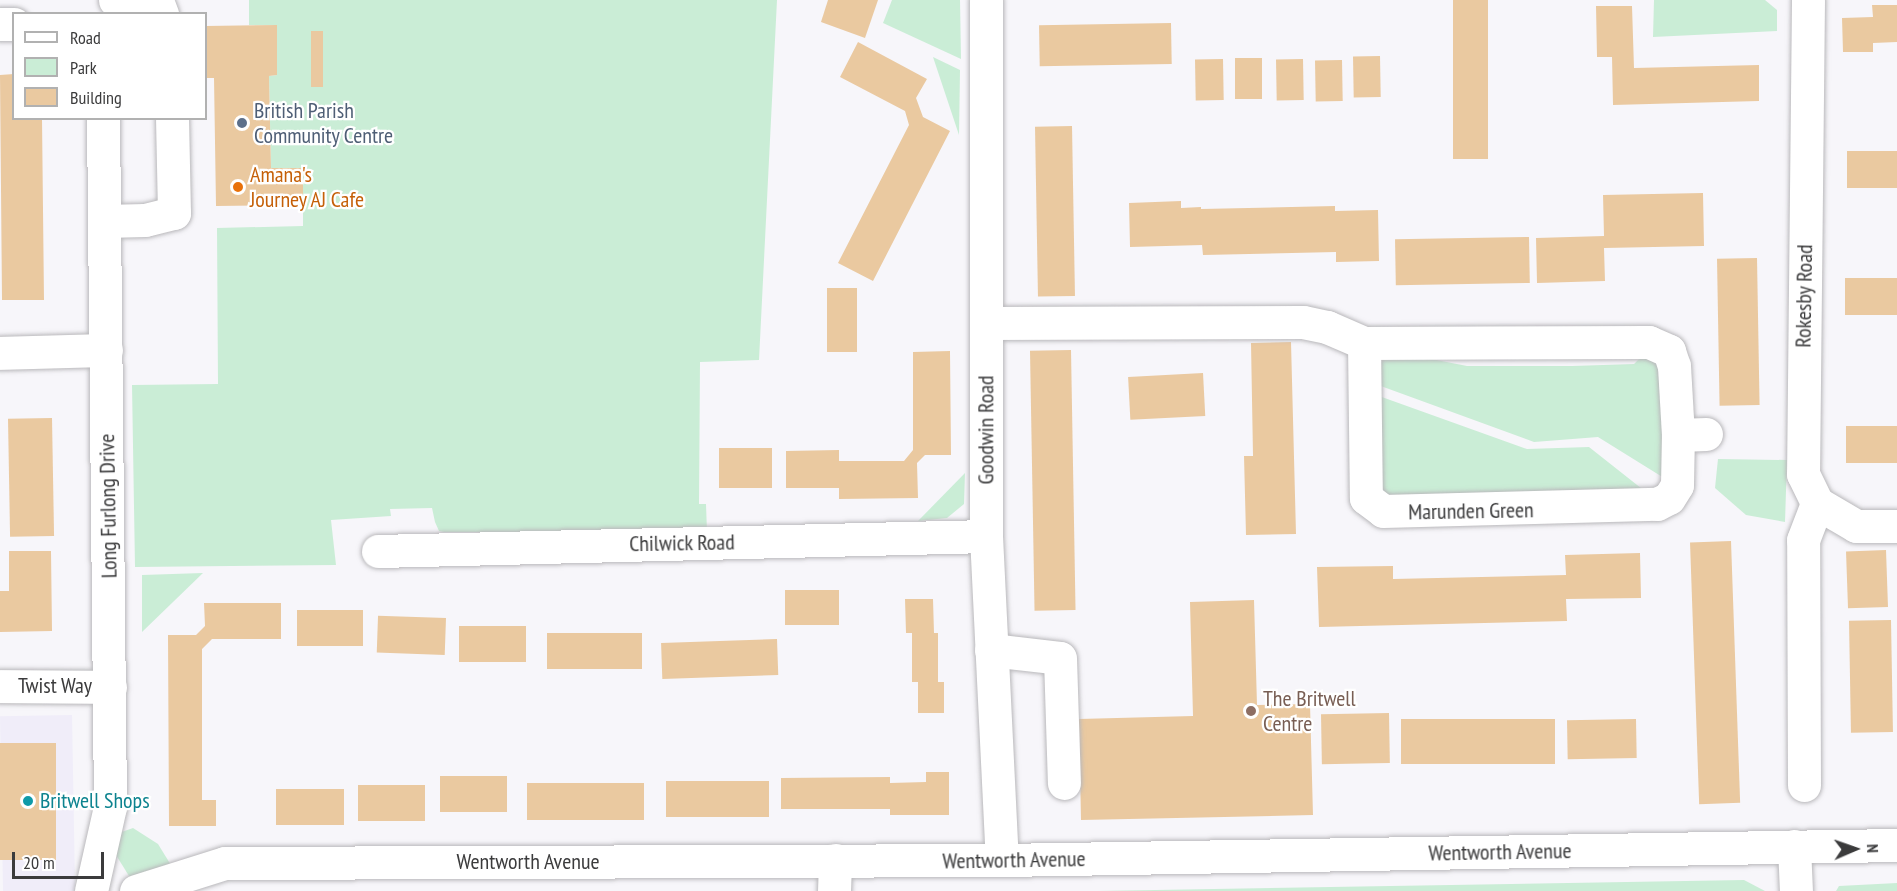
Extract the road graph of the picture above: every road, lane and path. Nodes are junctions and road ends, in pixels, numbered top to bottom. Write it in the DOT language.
graph roads {
  1 [pos="115,0"];
  2 [pos="986,0"];
  3 [pos="1808,0"];
  4 [pos="161,12"];
  5 [pos="103,120"];
  6 [pos="172,120"];
  7 [pos="104,221"];
  8 [pos="986,324"];
  9 [pos="1364,343"];
  10 [pos="106,350"];
  11 [pos="0,353"];
  12 [pos="1817,503"];
  13 [pos="1897,526"];
  14 [pos="986,536"];
  15 [pos="378,551"];
  16 [pos="991,651"];
  17 [pos="0,686"];
  18 [pos="110,687"];
  19 [pos="1064,783"];
  20 [pos="1804,785"];
  21 [pos="1897,845"];
  22 [pos="1794,846"];
  23 [pos="1002,860"];
  24 [pos="834,876"];
  25 [pos="91,891"];
  26 [pos="136,891"];
  27 [pos="1796,891"];
  1 -- 4 [label="street"];
  2 -- 8 [label="street, Goodwin Road"];
  3 -- 12 [label="street, Rokesby Road"];
  5 -- 7 [label="street, Long Furlong Drive"];
  6 -- 7 [label="street"];
  7 -- 10 [label="street, Long Furlong Drive"];
  8 -- 9 [label="street, Marunden Green"];
  8 -- 14 [label="street, Goodwin Road"];
  9 -- 9 [label="street, Marunden Green"];
  10 -- 11 [label="street"];
  10 -- 18 [label="street, Long Furlong Drive"];
  12 -- 13 [label="street"];
  12 -- 20 [label="street"];
  14 -- 15 [label="street, Chilwick Road"];
  14 -- 16 [label="street, Goodwin Road"];
  16 -- 19 [label="street"];
  16 -- 23 [label="street, Goodwin Road"];
  17 -- 18 [label="street, Twist Way"];
  18 -- 25 [label="street, Long Furlong Drive"];
  21 -- 22 [label="street, Wentworth Avenue"];
  22 -- 23 [label="street, Wentworth Avenue"];
  22 -- 27 [label="street"];
  23 -- 24 [label="street, Wentworth Avenue"];
  24 -- 26 [label="street, Wentworth Avenue"];
}
